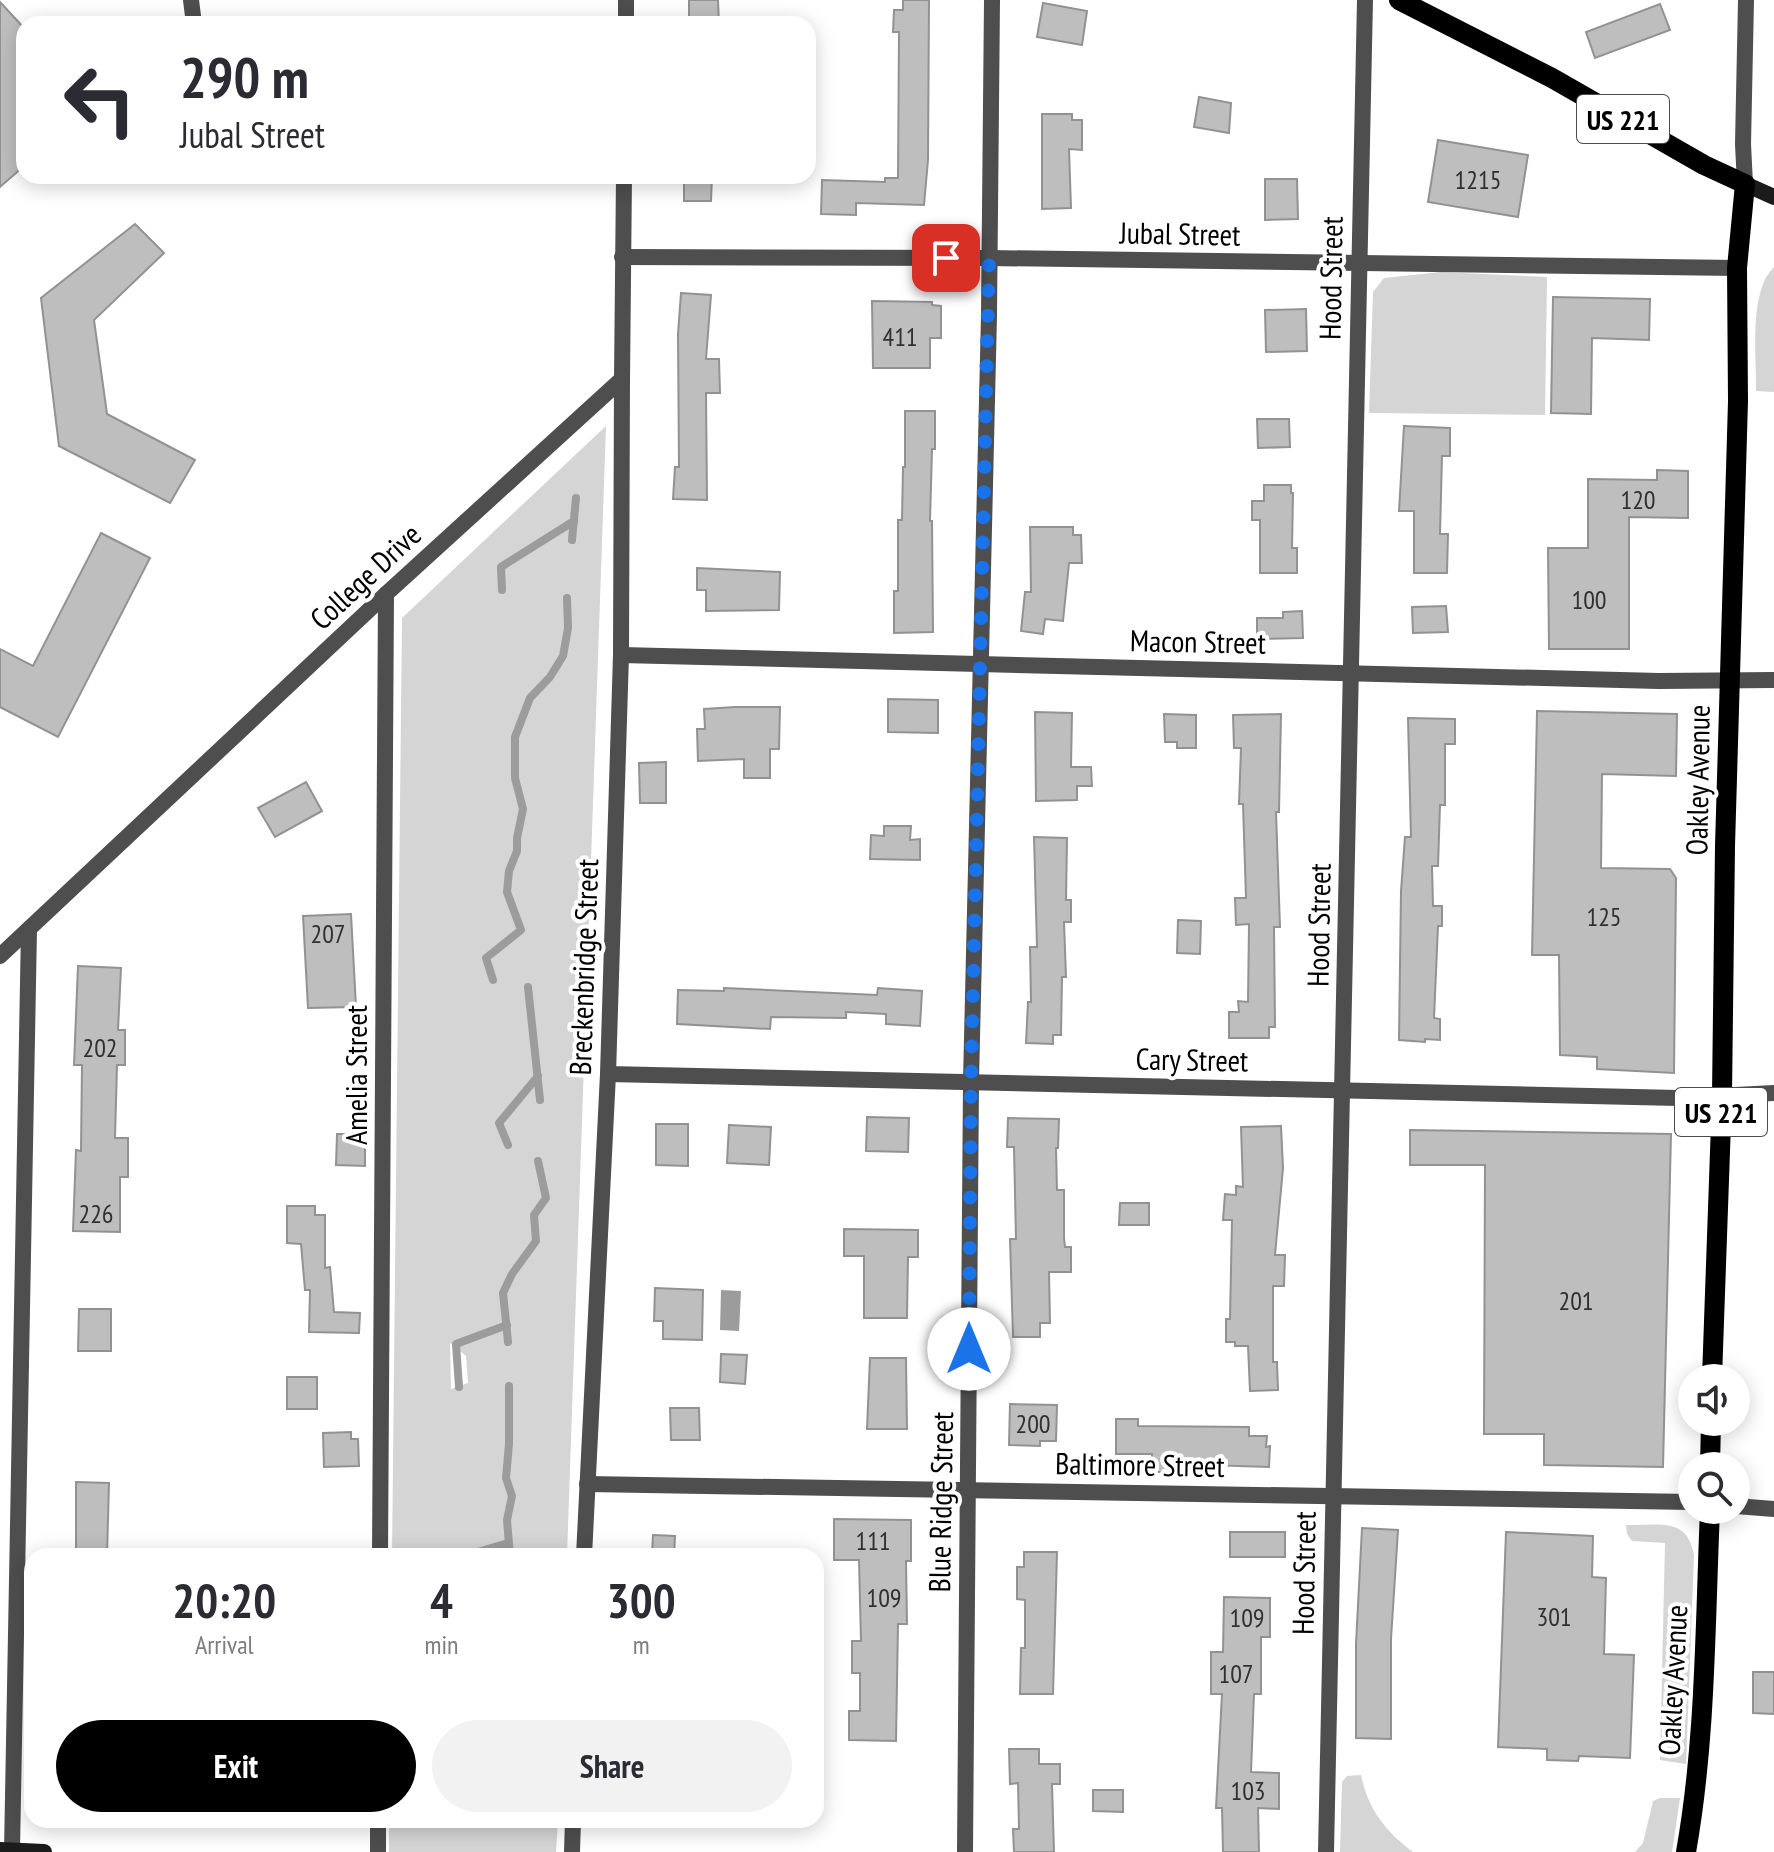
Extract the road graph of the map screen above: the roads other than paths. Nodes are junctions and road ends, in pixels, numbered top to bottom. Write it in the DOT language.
graph roads {
  1 [pos="992,0"];
  2 [pos="1365,0"];
  3 [pos="1399,0"];
  4 [pos="1746,0"];
  5 [pos="624,184"];
  6 [pos="1745,184"];
  7 [pos="1774,197"];
  8 [pos="622,257"];
  9 [pos="989,258"];
  10 [pos="1358,264"];
  11 [pos="1737,268"];
  12 [pos="622,379"];
  13 [pos="386,594"];
  14 [pos="621,655"];
  15 [pos="981,665"];
  16 [pos="1352,671"];
  17 [pos="1730,680"];
  18 [pos="1774,680"];
  19 [pos="29,929"];
  20 [pos="0,956"];
  21 [pos="608,1074"];
  22 [pos="971,1081"];
  23 [pos="1343,1090"];
  24 [pos="1774,1093"];
  25 [pos="1722,1095"];
  26 [pos="1712,1364"];
  27 [pos="587,1484"];
  28 [pos="968,1489"];
  29 [pos="1332,1496"];
  30 [pos="1678,1502"];
  31 [pos="1750,1507"];
  32 [pos="1774,1509"];
  33 [pos="1709,1524"];
  34 [pos="380,1548"];
  35 [pos="584,1548"];
  36 [pos="378,1828"];
  37 [pos="573,1828"];
  38 [pos="6,1850"];
  39 [pos="44,1852"];
  40 [pos="378,1852"];
  41 [pos="572,1852"];
  42 [pos="965,1852"];
  43 [pos="1326,1852"];
  44 [pos="1686,1852"];
  1 -- 9 [label="street, Blue Ridge Street"];
  2 -- 10 [label="street, Hood Street"];
  3 -- 6 [label="main road, US 221"];
  4 -- 6 [label="street"];
  5 -- 8 [label="street"];
  6 -- 7 [label="street"];
  6 -- 11 [label="main road, Oakley Avenue / US 221"];
  8 -- 9 [label="street, Jubal Street"];
  8 -- 12 [label="street"];
  9 -- 10 [label="street, Jubal Street"];
  9 -- 15 [label="street, Blue Ridge Street"];
  10 -- 11 [label="street, Jubal Street"];
  10 -- 16 [label="street, Hood Street"];
  11 -- 17 [label="main road, Oakley Avenue / US 221"];
  12 -- 13 [label="street, College Drive"];
  12 -- 14 [label="street, Breckenbridge Street"];
  13 -- 19 [label="street, College Drive"];
  13 -- 34 [label="street, Amelia Street"];
  14 -- 15 [label="street, Macon Street"];
  14 -- 21 [label="street, Breckenbridge Street"];
  15 -- 16 [label="street, Macon Street"];
  15 -- 22 [label="street, Blue Ridge Street"];
  16 -- 17 [label="street, Macon Street"];
  16 -- 23 [label="street, Hood Street"];
  17 -- 18 [label="street, Macon Street"];
  17 -- 25 [label="main road, Oakley Avenue / US 221"];
  19 -- 20 [label="street, College Drive"];
  19 -- 38 [label="street"];
  21 -- 22 [label="street, Cary Street"];
  21 -- 27 [label="street, Breckenbridge Street"];
  22 -- 23 [label="street, Cary Street"];
  22 -- 28 [label="street, Blue Ridge Street"];
  23 -- 25 [label="street, Cary Street"];
  23 -- 29 [label="street, Hood Street"];
  24 -- 25 [label="street, Cary Street"];
  25 -- 26 [label="main road, Oakley Avenue / US 221"];
  27 -- 28 [label="street, Baltimore Street"];
  27 -- 35 [label="street, Breckenbridge Street"];
  28 -- 29 [label="street, Baltimore Street"];
  28 -- 42 [label="street, Blue Ridge Street"];
  29 -- 30 [label="street, Baltimore Street"];
  29 -- 43 [label="street, Hood Street"];
  31 -- 32 [label="street"];
  33 -- 44 [label="main road, Oakley Avenue"];
  36 -- 40 [label="street"];
  37 -- 41 [label="street"];
  38 -- 39 [label="street"];
}
